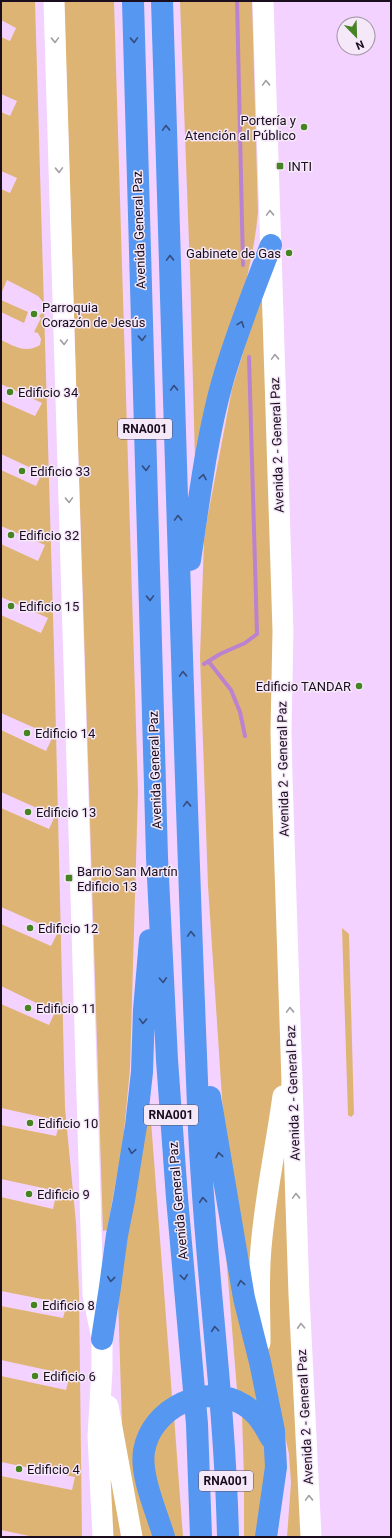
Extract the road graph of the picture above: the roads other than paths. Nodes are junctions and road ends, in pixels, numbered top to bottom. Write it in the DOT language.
graph roads {
  1 [pos="54,1"];
  2 [pos="133,1"];
  3 [pos="162,1"];
  4 [pos="264,1"];
  5 [pos="271,245"];
  6 [pos="181,612"];
  7 [pos="157,857"];
  8 [pos="194,1001"];
  9 [pos="292,1041"];
  10 [pos="102,1339"];
  11 [pos="260,1362"];
  12 [pos="102,1370"];
  13 [pos="275,1448"];
  14 [pos="276,1474"];
  15 [pos="103,1537"];
  16 [pos="132,1537"];
  17 [pos="164,1537"];
  18 [pos="201,1537"];
  19 [pos="228,1537"];
  20 [pos="266,1537"];
  21 [pos="281,1537"];
  22 [pos="311,1537"];
  1 -- 10 [label="street, one-way"];
  2 -- 7 [label="highway, Avenida General Paz / RNA001, one-way"];
  6 -- 3 [label="highway, Avenida General Paz / RNA001, one-way"];
  5 -- 4 [label="street, Avenida 2 - General Paz, one-way"];
  6 -- 5 [label="highway, one-way"];
  9 -- 5 [label="street, Avenida 2 - General Paz, one-way"];
  8 -- 6 [label="highway, Avenida General Paz / RNA001, one-way"];
  7 -- 10 [label="highway, one-way"];
  7 -- 18 [label="highway, Avenida General Paz / RNA001, one-way"];
  11 -- 8 [label="highway, one-way"];
  19 -- 8 [label="highway, Avenida General Paz / RNA001, one-way"];
  9 -- 11 [label="street"];
  22 -- 9 [label="street, Avenida 2 - General Paz, one-way"];
  10 -- 12 [label="street"];
  11 -- 13 [label="highway"];
  12 -- 15 [label="street"];
  12 -- 16 [label="street"];
  13 -- 14 [label="highway"];
  13 -- 17 [label="highway"];
  14 -- 20 [label="highway"];
  14 -- 21 [label="highway"];
}
